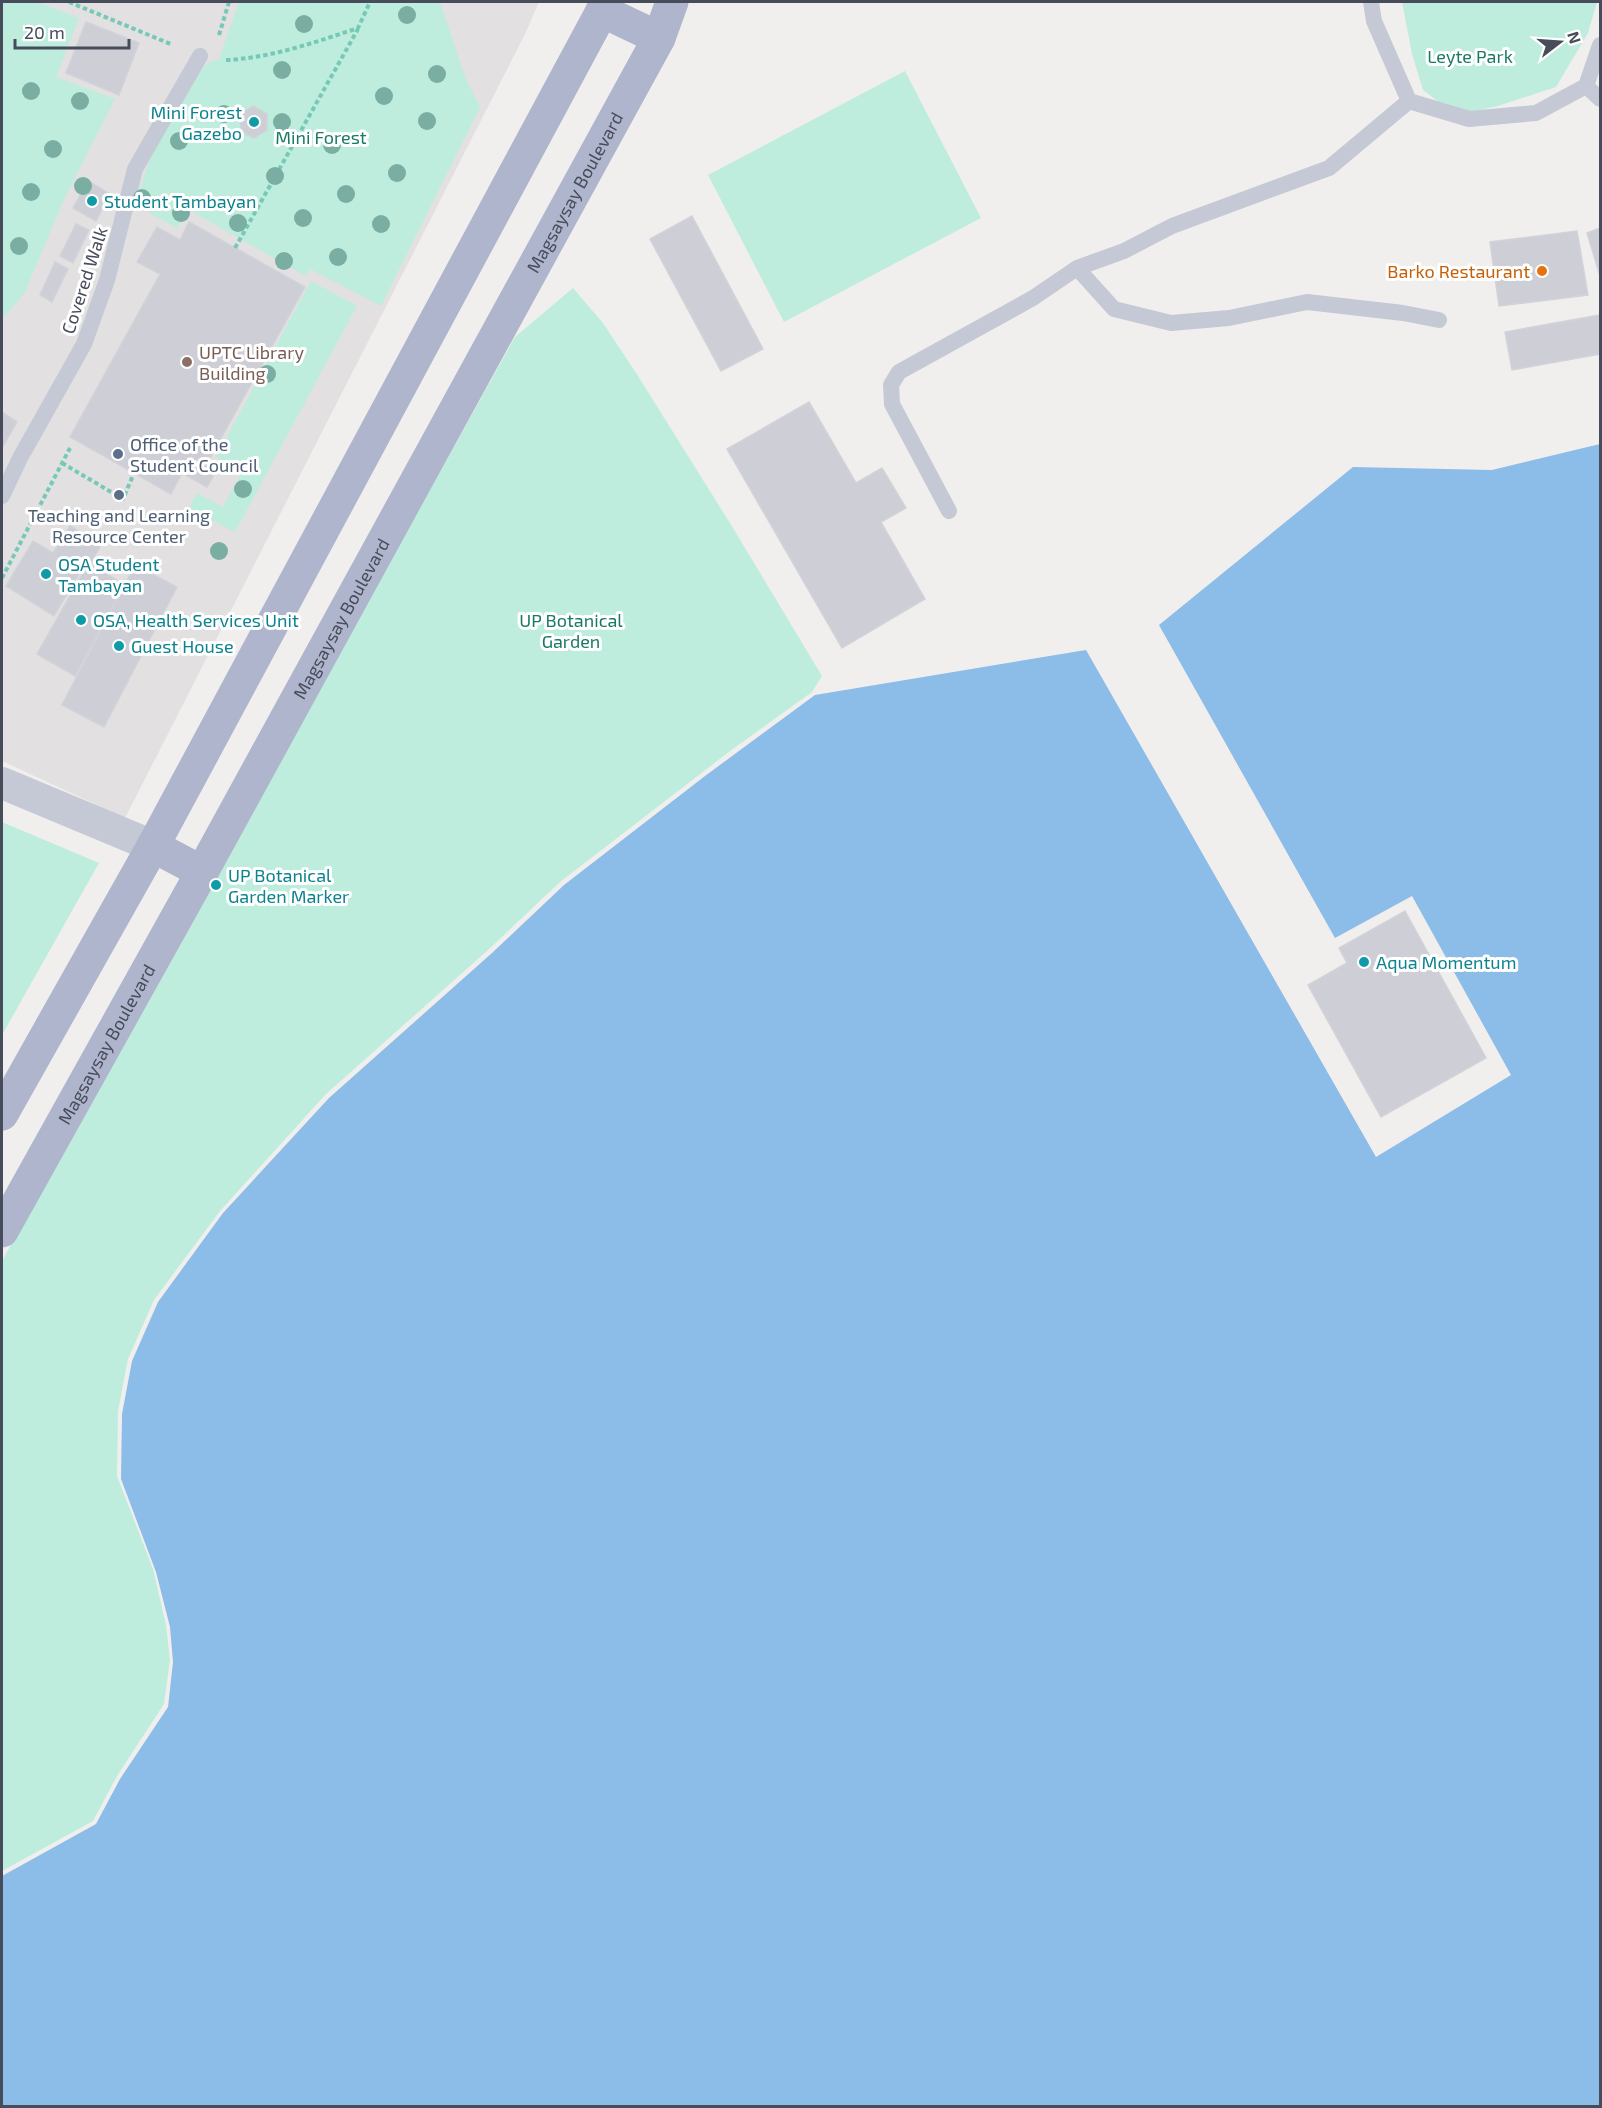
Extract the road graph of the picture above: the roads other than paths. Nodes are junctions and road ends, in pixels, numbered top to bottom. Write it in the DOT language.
graph roads {
  1 [pos="672,2"];
  2 [pos="1371,2"];
  3 [pos="604,7"];
  4 [pos="659,38"];
  5 [pos="1600,45"];
  6 [pos="206,57"];
  7 [pos="1586,86"];
  8 [pos="1600,99"];
  9 [pos="1409,101"];
  10 [pos="1077,268"];
  11 [pos="1439,320"];
  12 [pos="2,496"];
  13 [pos="949,511"];
  14 [pos="2,783"];
  15 [pos="153,846"];
  16 [pos="202,872"];
  17 [pos="2,1114"];
  18 [pos="2,1231"];
  1 -- 4 [label="main road, Magsaysay Boulevard"];
  2 -- 9 [label="lane"];
  3 -- 4 [label="main road"];
  3 -- 15 [label="main road"];
  4 -- 16 [label="main road, Magsaysay Boulevard"];
  5 -- 7 [label="lane"];
  6 -- 12 [label="lane, Covered Walk"];
  7 -- 8 [label="lane"];
  7 -- 9 [label="lane"];
  9 -- 10 [label="lane"];
  10 -- 11 [label="lane"];
  10 -- 13 [label="lane"];
  14 -- 15 [label="street"];
  15 -- 16 [label="main road"];
  15 -- 17 [label="main road"];
  16 -- 18 [label="main road, Magsaysay Boulevard"];
}
